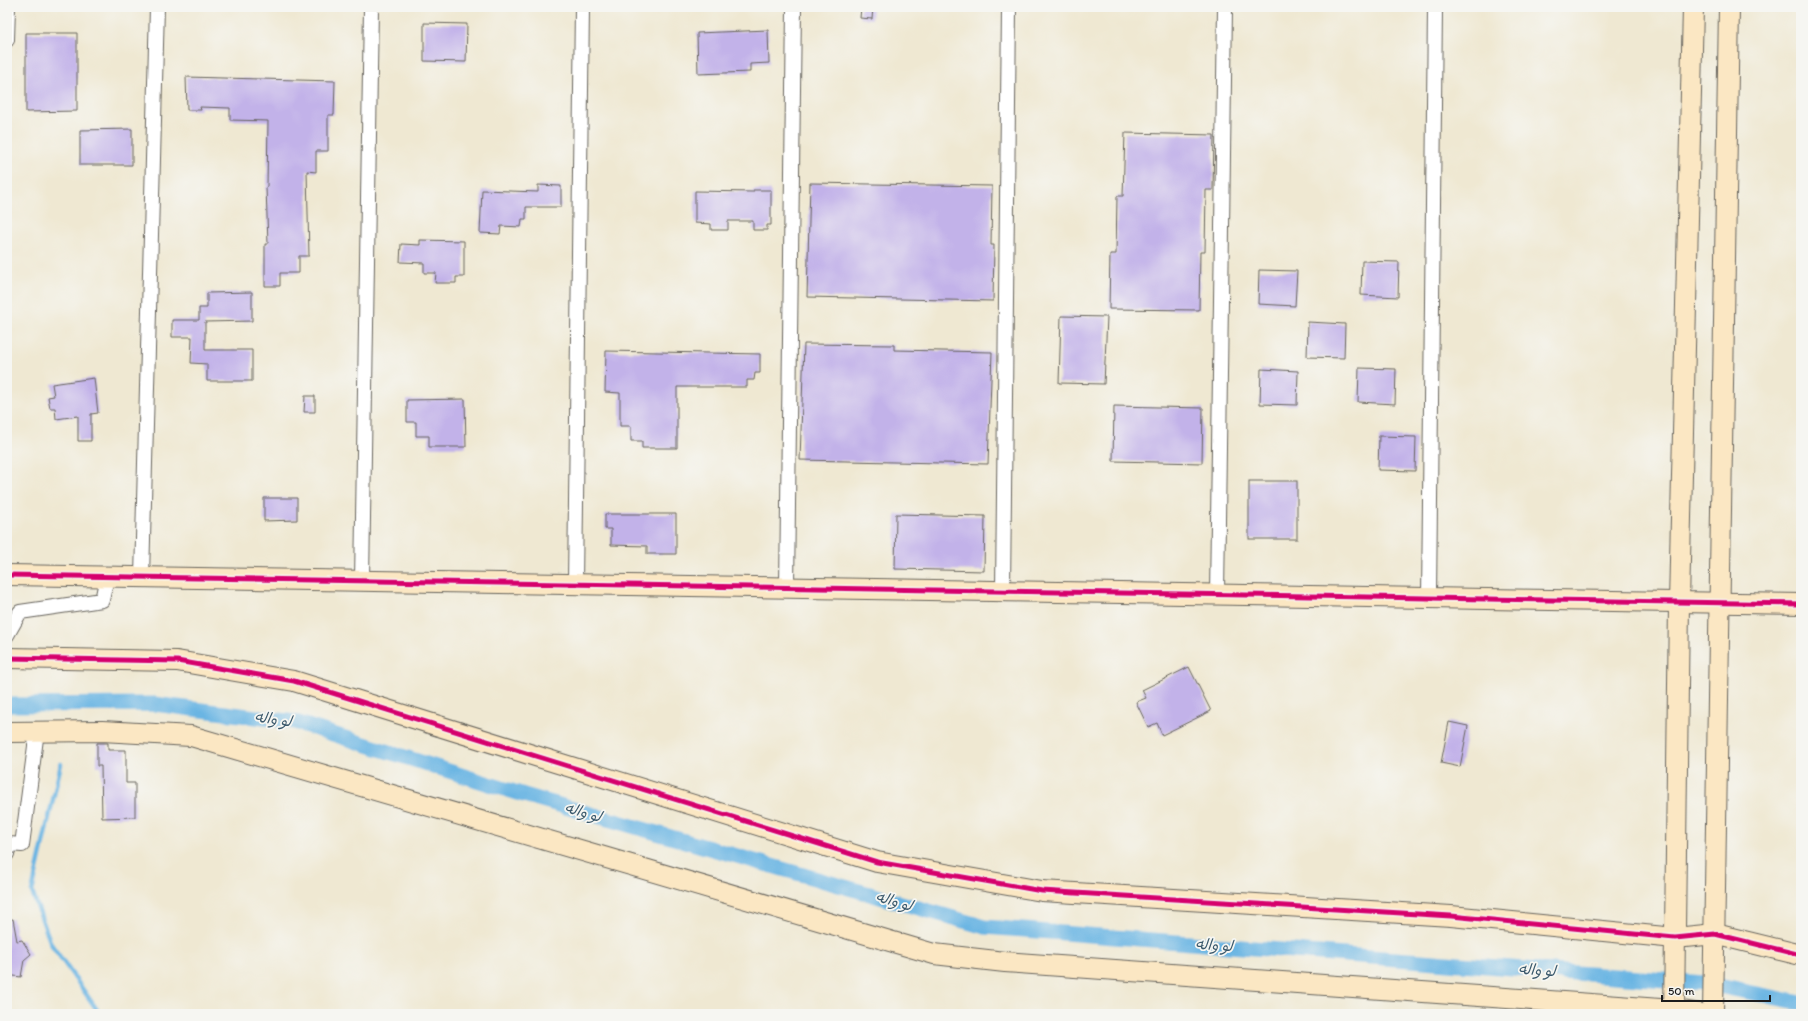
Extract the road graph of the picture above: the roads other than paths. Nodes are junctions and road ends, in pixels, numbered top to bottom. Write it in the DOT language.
graph roads {
  1 [pos="8,7"];
  2 [pos="157,7"];
  3 [pos="371,7"];
  4 [pos="582,7"];
  5 [pos="794,7"];
  6 [pos="1009,7"];
  7 [pos="1225,7"];
  8 [pos="1435,7"];
  9 [pos="1693,7"];
  10 [pos="1729,7"];
  11 [pos="7,40"];
  12 [pos="7,575"];
  13 [pos="107,577"];
  14 [pos="142,577"];
  15 [pos="362,581"];
  16 [pos="575,584"];
  17 [pos="787,588"];
  18 [pos="1003,592"];
  19 [pos="1217,595"];
  20 [pos="1429,599"];
  21 [pos="1679,602"];
  22 [pos="1720,603"];
  23 [pos="1801,604"];
  24 [pos="7,635"];
  25 [pos="7,652"];
  26 [pos="37,731"];
  27 [pos="7,732"];
  28 [pos="8,847"];
  29 [pos="1714,941"];
  30 [pos="1674,944"];
  31 [pos="1801,955"];
  32 [pos="1674,1007"];
  33 [pos="1709,1010"];
  1 -- 11 [label="street"];
  2 -- 14 [label="street"];
  3 -- 15 [label="street"];
  4 -- 16 [label="street"];
  5 -- 17 [label="street"];
  6 -- 18 [label="street"];
  7 -- 19 [label="street"];
  8 -- 20 [label="street"];
  9 -- 21 [label="street"];
  10 -- 22 [label="street"];
  12 -- 13 [label="street"];
  13 -- 14 [label="street"];
  13 -- 24 [label="street"];
  14 -- 15 [label="street"];
  15 -- 16 [label="street"];
  16 -- 17 [label="street"];
  17 -- 18 [label="street"];
  18 -- 19 [label="street"];
  19 -- 20 [label="street"];
  20 -- 21 [label="street"];
  21 -- 22 [label="street"];
  21 -- 30 [label="street"];
  22 -- 23 [label="street"];
  22 -- 29 [label="street"];
  25 -- 30 [label="street"];
  26 -- 27 [label="street"];
  26 -- 28 [label="street"];
  26 -- 32 [label="street"];
  29 -- 30 [label="street"];
  29 -- 31 [label="street"];
  29 -- 33 [label="street"];
  30 -- 32 [label="street"];
  32 -- 33 [label="street"];
}
